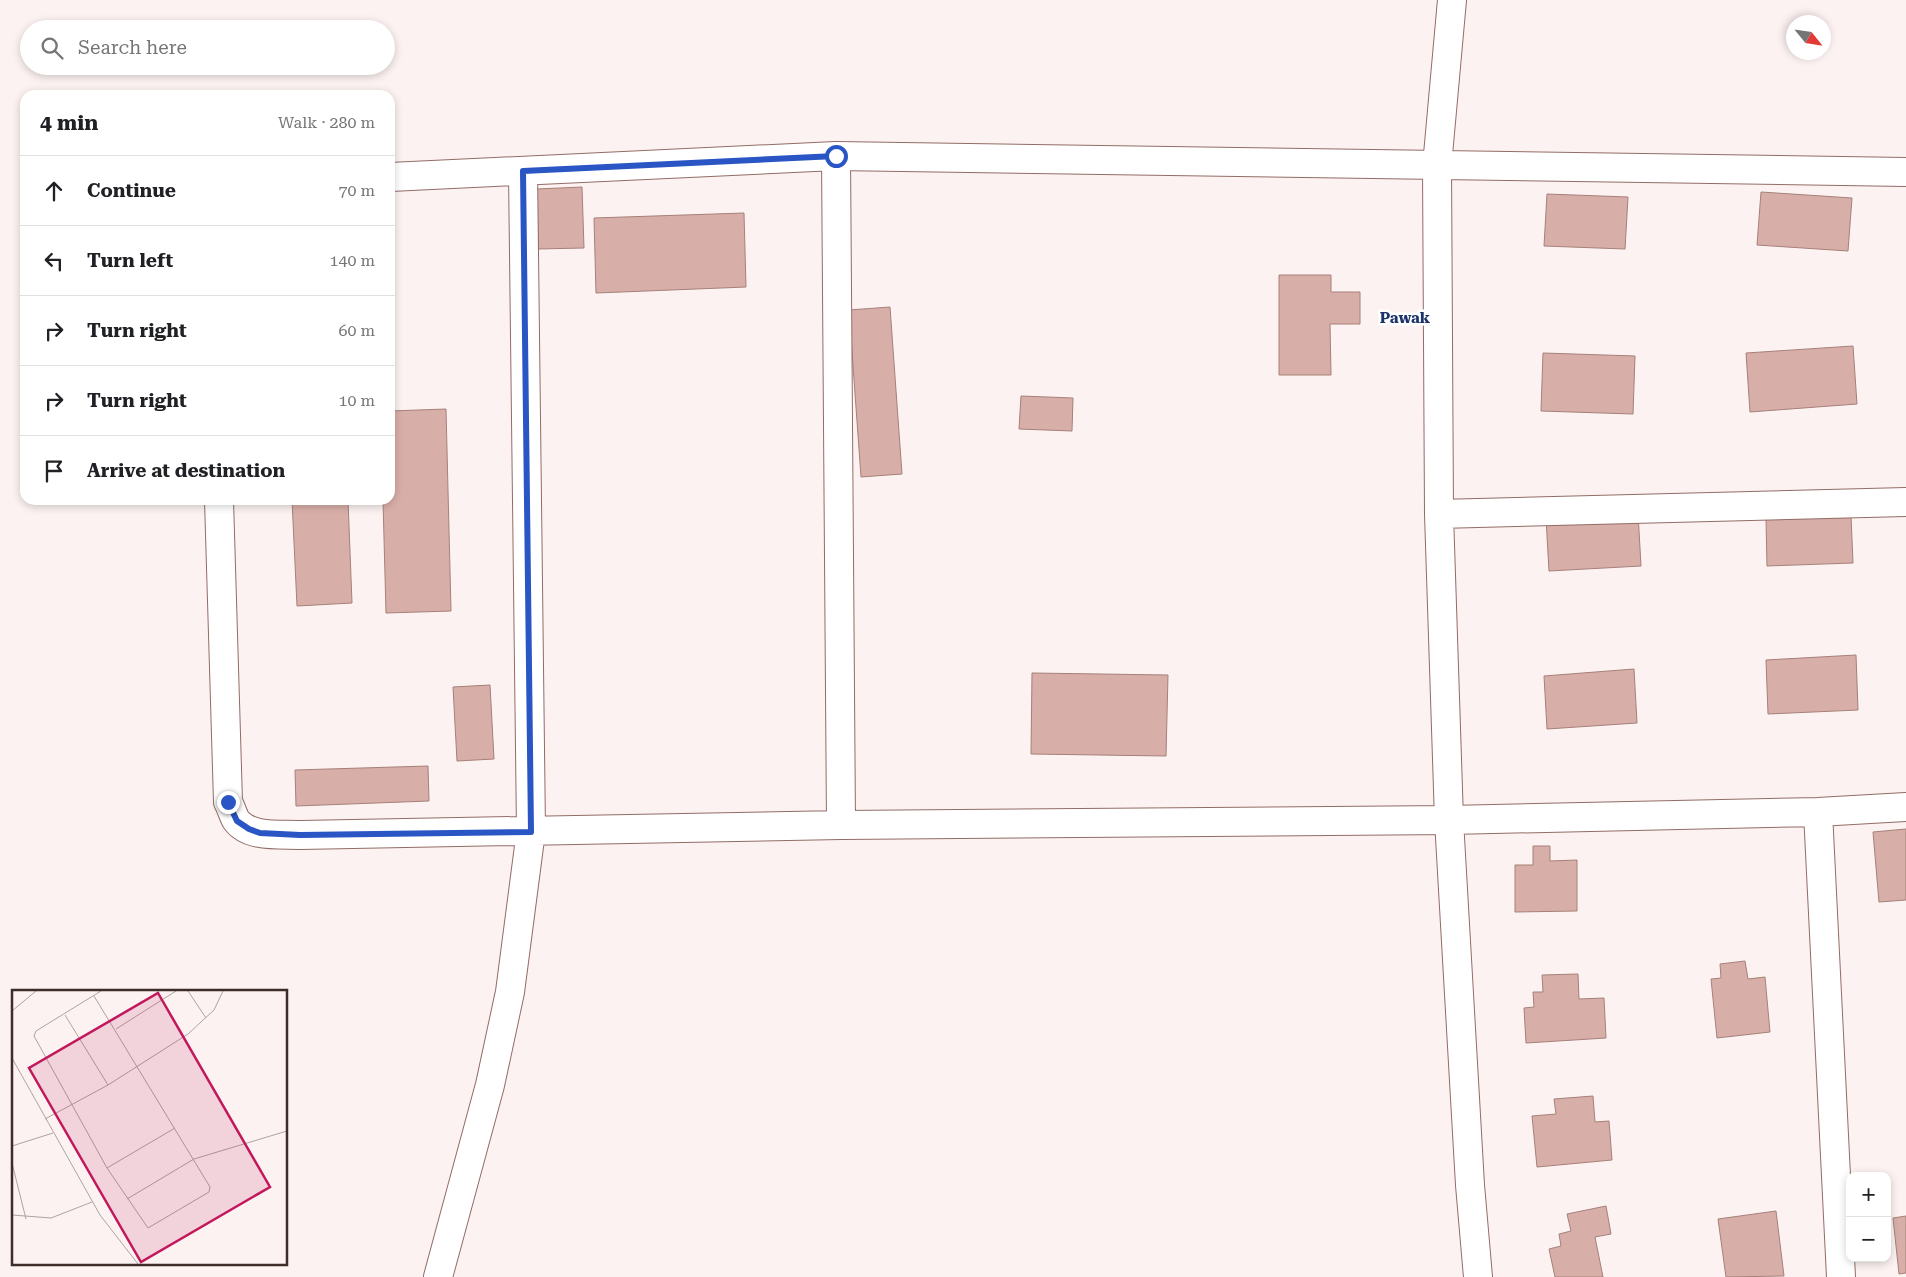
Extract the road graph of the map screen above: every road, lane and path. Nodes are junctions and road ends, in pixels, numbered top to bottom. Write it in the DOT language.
graph roads {
  1 [pos="1452,0"];
  2 [pos="836,156"];
  3 [pos="1437,166"];
  4 [pos="523,171"];
  5 [pos="1906,172"];
  6 [pos="395,177"];
  7 [pos="1906,502"];
  8 [pos="219,505"];
  9 [pos="1439,514"];
  10 [pos="1906,807"];
  11 [pos="1818,812"];
  12 [pos="1449,820"];
  13 [pos="841,826"];
  14 [pos="531,832"];
  15 [pos="438,1277"];
  16 [pos="1478,1277"];
  17 [pos="1841,1277"];
  1 -- 3 [label="street"];
  2 -- 3 [label="street"];
  2 -- 4 [label="street"];
  2 -- 13 [label="street"];
  3 -- 5 [label="street"];
  3 -- 9 [label="street"];
  4 -- 6 [label="street"];
  4 -- 14 [label="street"];
  7 -- 9 [label="street"];
  8 -- 14 [label="street"];
  9 -- 12 [label="street"];
  10 -- 11 [label="street"];
  11 -- 12 [label="street"];
  11 -- 17 [label="street"];
  12 -- 13 [label="street"];
  12 -- 16 [label="street"];
  13 -- 14 [label="street"];
  14 -- 15 [label="street"];
}
